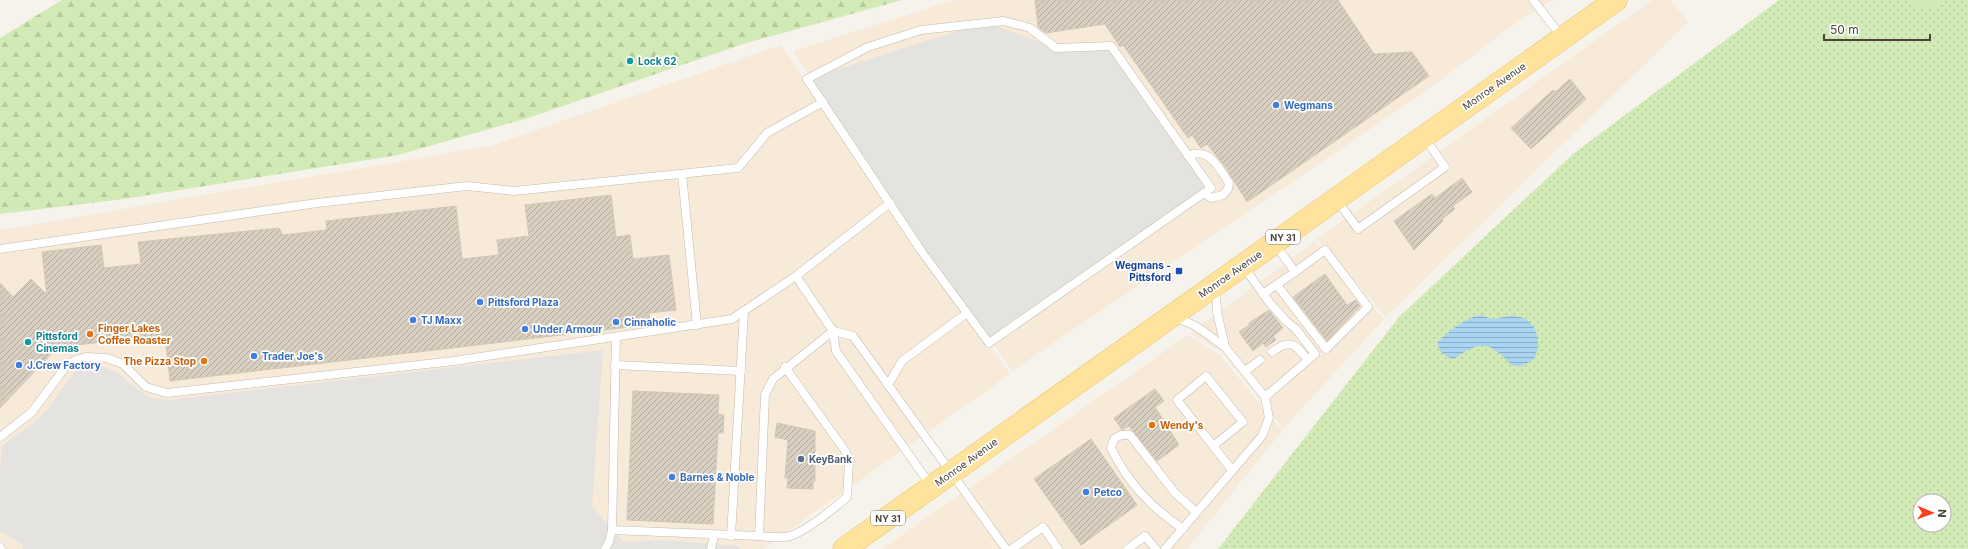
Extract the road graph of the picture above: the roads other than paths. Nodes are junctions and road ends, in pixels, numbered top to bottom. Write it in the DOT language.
graph roads {
  1 [pos="1533,0"];
  2 [pos="1616,0"];
  3 [pos="1562,38"];
  4 [pos="823,102"];
  5 [pos="1424,136"];
  6 [pos="1188,156"];
  7 [pos="682,174"];
  8 [pos="1204,193"];
  9 [pos="1336,199"];
  10 [pos="890,203"];
  11 [pos="1275,243"];
  12 [pos="0,248"];
  13 [pos="1242,265"];
  14 [pos="1295,272"];
  15 [pos="796,276"];
  16 [pos="1216,284"];
  17 [pos="1277,285"];
  18 [pos="1263,294"];
  19 [pos="744,312"];
  20 [pos="967,313"];
  21 [pos="1167,319"];
  22 [pos="697,325"];
  23 [pos="833,331"];
  24 [pos="616,337"];
  25 [pos="1225,347"];
  26 [pos="1272,352"];
  27 [pos="1260,360"];
  28 [pos="1308,360"];
  29 [pos="615,365"];
  30 [pos="785,368"];
  31 [pos="741,371"];
  32 [pos="1245,371"];
  33 [pos="888,385"];
  34 [pos="1265,397"];
  35 [pos="0,437"];
  36 [pos="1213,446"];
  37 [pos="1232,470"];
  38 [pos="950,473"];
  39 [pos="932,487"];
  40 [pos="1196,512"];
  41 [pos="1182,529"];
  42 [pos="612,530"];
  43 [pos="714,535"];
  44 [pos="731,536"];
  45 [pos="759,536"];
  46 [pos="850,547"];
  47 [pos="605,549"];
  48 [pos="711,549"];
  49 [pos="1006,549"];
  50 [pos="1012,549"];
  51 [pos="1058,549"];
  52 [pos="1128,549"];
  53 [pos="1156,549"];
  54 [pos="1165,549"];
  1 -- 3 [label="lane"];
  2 -- 3 [label="main road, Monroe Avenue / NY 31"];
  3 -- 5 [label="main road, Monroe Avenue / NY 31"];
  4 -- 6 [label="lane"];
  4 -- 7 [label="lane"];
  4 -- 10 [label="lane"];
  5 -- 9 [label="main road, Monroe Avenue / NY 31"];
  5 -- 9 [label="lane"];
  6 -- 8 [label="lane"];
  6 -- 8 [label="lane"];
  7 -- 12 [label="lane"];
  7 -- 22 [label="lane"];
  8 -- 20 [label="lane"];
  9 -- 11 [label="main road, Monroe Avenue / NY 31"];
  10 -- 15 [label="lane"];
  10 -- 20 [label="lane"];
  11 -- 13 [label="main road, Monroe Avenue / NY 31"];
  11 -- 14 [label="lane"];
  13 -- 16 [label="main road, Monroe Avenue / NY 31"];
  13 -- 18 [label="lane"];
  14 -- 17 [label="lane"];
  14 -- 17 [label="lane"];
  15 -- 19 [label="lane"];
  15 -- 23 [label="lane"];
  16 -- 21 [label="main road, Monroe Avenue / NY 31"];
  16 -- 25 [label="lane"];
  17 -- 18 [label="lane"];
  18 -- 28 [label="lane"];
  19 -- 22 [label="lane"];
  19 -- 31 [label="lane"];
  20 -- 33 [label="lane"];
  21 -- 25 [label="lane"];
  21 -- 38 [label="main road, Monroe Avenue / NY 31"];
  22 -- 24 [label="lane"];
  23 -- 30 [label="lane"];
  23 -- 33 [label="lane"];
  23 -- 39 [label="lane"];
  24 -- 29 [label="lane"];
  24 -- 35 [label="lane"];
  25 -- 32 [label="lane"];
  26 -- 28 [label="lane"];
  27 -- 32 [label="lane"];
  28 -- 34 [label="lane"];
  29 -- 31 [label="lane"];
  29 -- 42 [label="lane"];
  30 -- 45 [label="lane"];
  30 -- 45 [label="lane"];
  31 -- 44 [label="lane"];
  32 -- 34 [label="lane"];
  33 -- 38 [label="lane"];
  34 -- 37 [label="lane"];
  36 -- 36 [label="lane"];
  36 -- 37 [label="lane"];
  37 -- 40 [label="lane"];
  38 -- 39 [label="main road, Monroe Avenue / NY 31"];
  38 -- 49 [label="lane"];
  39 -- 46 [label="main road, Monroe Avenue / NY 31"];
  40 -- 41 [label="lane"];
  40 -- 41 [label="lane"];
  41 -- 54 [label="lane"];
  42 -- 43 [label="lane"];
  42 -- 47 [label="lane"];
  43 -- 44 [label="lane"];
  43 -- 48 [label="lane"];
  44 -- 45 [label="lane"];
  50 -- 51 [label="lane"];
  52 -- 53 [label="lane"];
}
